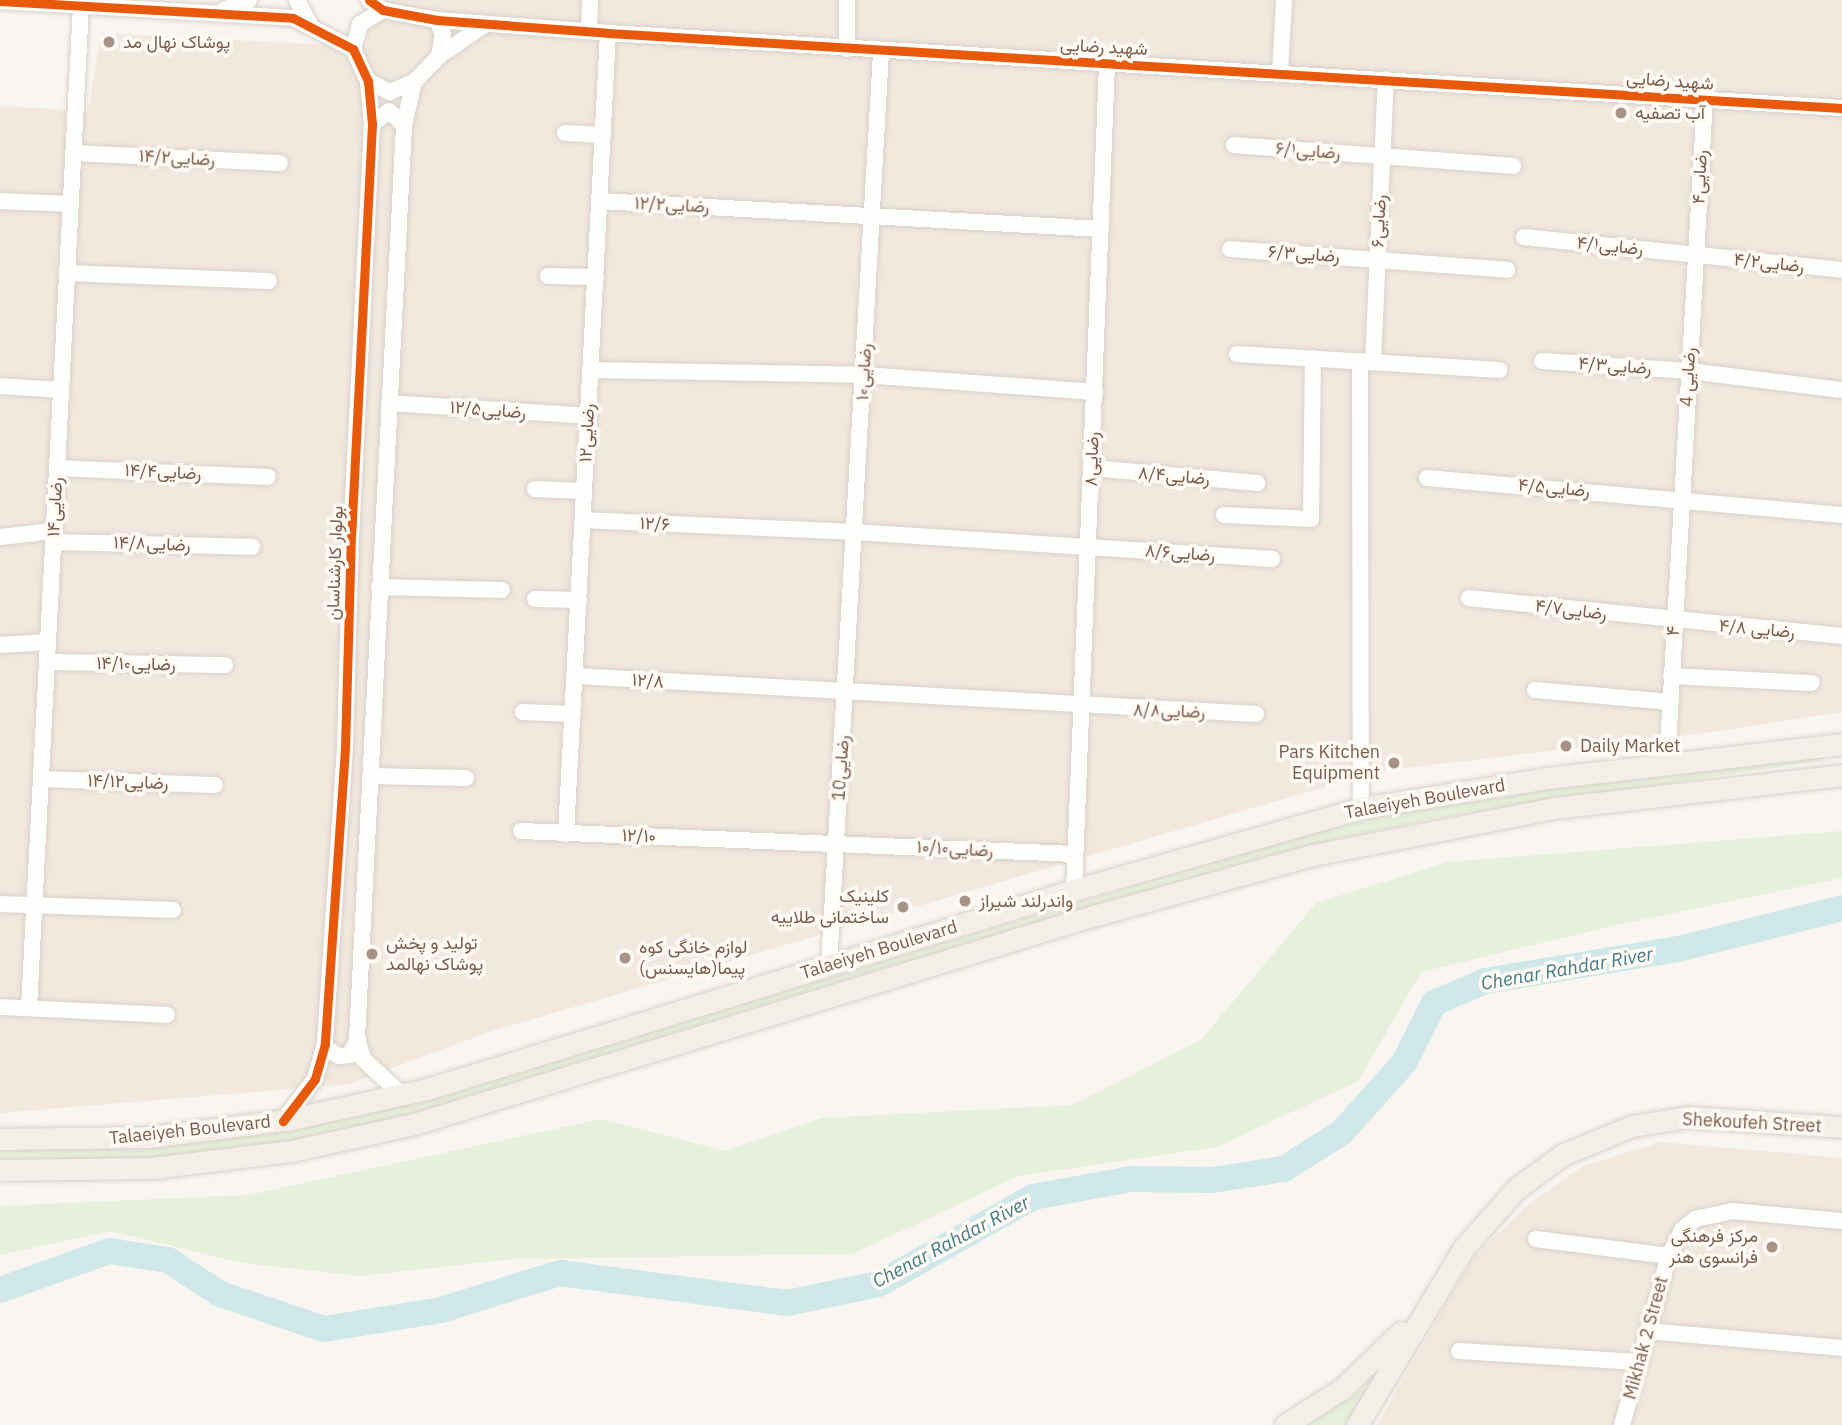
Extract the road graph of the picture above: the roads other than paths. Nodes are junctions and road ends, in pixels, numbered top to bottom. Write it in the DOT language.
graph roads {
  1 [pos="249,0"];
  2 [pos="297,0"];
  3 [pos="369,0"];
  4 [pos="590,0"];
  5 [pos="847,0"];
  6 [pos="1284,0"];
  7 [pos="0,1"];
  8 [pos="80,6"];
  9 [pos="383,10"];
  10 [pos="222,11"];
  11 [pos="437,20"];
  12 [pos="309,23"];
  13 [pos="486,24"];
  14 [pos="589,31"];
  15 [pos="608,33"];
  16 [pos="353,49"];
  17 [pos="847,49"];
  18 [pos="881,51"];
  19 [pos="439,56"];
  20 [pos="1107,63"];
  21 [pos="1280,72"];
  22 [pos="1386,79"];
  23 [pos="368,80"];
  24 [pos="414,82"];
  25 [pos="1704,99"];
  26 [pos="1842,108"];
  27 [pos="372,124"];
  28 [pos="404,125"];
  29 [pos="565,132"];
  30 [pos="603,135"];
  31 [pos="1234,145"];
  32 [pos="73,153"];
  33 [pos="1382,156"];
  34 [pos="280,163"];
  35 [pos="1513,166"];
  36 [pos="0,201"];
  37 [pos="600,201"];
  38 [pos="71,204"];
  39 [pos="872,216"];
  40 [pos="1101,229"];
  41 [pos="1524,237"];
  42 [pos="1230,249"];
  43 [pos="1695,256"];
  44 [pos="1377,260"];
  45 [pos="1842,270"];
  46 [pos="1507,271"];
  47 [pos="67,274"];
  48 [pos="548,276"];
  49 [pos="596,278"];
  50 [pos="269,281"];
  51 [pos="1237,354"];
  52 [pos="1313,358"];
  53 [pos="1542,361"];
  54 [pos="1366,362"];
  55 [pos="591,370"];
  56 [pos="1500,370"];
  57 [pos="1689,370"];
  58 [pos="864,375"];
  59 [pos="0,386"];
  60 [pos="61,390"];
  61 [pos="1842,390"];
  62 [pos="1095,392"];
  63 [pos="388,404"];
  64 [pos="588,416"];
  65 [pos="57,468"];
  66 [pos="1092,468"];
  67 [pos="268,477"];
  68 [pos="1427,478"];
  69 [pos="1257,483"];
  70 [pos="536,489"];
  71 [pos="584,491"];
  72 [pos="1681,498"];
  73 [pos="1224,515"];
  74 [pos="1842,515"];
  75 [pos="583,520"];
  76 [pos="855,532"];
  77 [pos="53,536"];
  78 [pos="0,537"];
  79 [pos="252,547"];
  80 [pos="1089,547"];
  81 [pos="1272,559"];
  82 [pos="380,587"];
  83 [pos="502,590"];
  84 [pos="1469,598"];
  85 [pos="535,599"];
  86 [pos="579,600"];
  87 [pos="1673,621"];
  88 [pos="1842,636"];
  89 [pos="48,642"];
  90 [pos="0,645"];
  91 [pos="47,662"];
  92 [pos="225,665"];
  93 [pos="575,676"];
  94 [pos="1671,676"];
  95 [pos="1812,682"];
  96 [pos="1535,690"];
  97 [pos="846,693"];
  98 [pos="1670,702"];
  99 [pos="1082,707"];
  100 [pos="523,712"];
  101 [pos="573,713"];
  102 [pos="1256,714"];
  103 [pos="1842,748"];
  104 [pos="1667,764"];
  105 [pos="1842,775"];
  106 [pos="370,776"];
  107 [pos="466,778"];
  108 [pos="41,779"];
  109 [pos="215,785"];
  110 [pos="1361,808"];
  111 [pos="521,831"];
  112 [pos="566,834"];
  113 [pos="836,844"];
  114 [pos="1074,854"];
  115 [pos="1074,890"];
  116 [pos="0,904"];
  117 [pos="34,906"];
  118 [pos="173,910"];
  119 [pos="829,965"];
  120 [pos="0,1007"];
  121 [pos="29,1008"];
  122 [pos="167,1015"];
  123 [pos="358,1039"];
  124 [pos="324,1047"];
  125 [pos="402,1095"];
  126 [pos="283,1121"];
  127 [pos="1842,1127"];
  128 [pos="0,1139"];
  129 [pos="0,1170"];
  130 [pos="1842,1221"];
  131 [pos="1536,1239"];
  132 [pos="1669,1256"];
  133 [pos="1436,1290"];
  134 [pos="1647,1331"];
  135 [pos="1842,1348"];
  136 [pos="1459,1351"];
  137 [pos="1639,1362"];
  138 [pos="1285,1425"];
  139 [pos="1357,1425"];
  140 [pos="1622,1425"];
  1 -- 10 [label="street"];
  2 -- 12 [label="street"];
  3 -- 9 [label="street, شهید رضایی"];
  4 -- 14 [label="street"];
  5 -- 17 [label="street"];
  6 -- 21 [label="street"];
  7 -- 8 [label="street"];
  8 -- 10 [label="street"];
  8 -- 32 [label="street, رضایی۱۴"];
  9 -- 11 [label="street, شهید رضایی"];
  9 -- 16 [label="street"];
  10 -- 12 [label="street"];
  11 -- 13 [label="street, شهید رضایی"];
  11 -- 19 [label="street"];
  12 -- 16 [label="street"];
  13 -- 14 [label="street, شهید رضایی"];
  13 -- 19 [label="street"];
  14 -- 15 [label="street, شهید رضایی"];
  15 -- 17 [label="street, شهید رضایی"];
  15 -- 30 [label="street, رضایی۱۲"];
  16 -- 23 [label="street, بولوار کارشناسان"];
  17 -- 18 [label="street, شهید رضایی"];
  18 -- 20 [label="street, شهید رضایی"];
  18 -- 39 [label="street, رضایی۱۰"];
  19 -- 24 [label="street"];
  20 -- 21 [label="street, شهید رضایی"];
  20 -- 40 [label="street, رضایی۸"];
  21 -- 22 [label="street, شهید رضایی"];
  22 -- 25 [label="street, شهید رضایی"];
  22 -- 33 [label="street, رضایی۶"];
  23 -- 24 [label="street"];
  23 -- 27 [label="street, بولوار کارشناسان"];
  24 -- 28 [label="street"];
  25 -- 26 [label="street, شهید رضایی"];
  25 -- 43 [label="street, رضایی۴"];
  27 -- 28 [label="street"];
  27 -- 124 [label="street, بولوار کارشناسان"];
  28 -- 63 [label="street"];
  29 -- 30 [label="street"];
  30 -- 37 [label="street, رضایی۱۲"];
  31 -- 33 [label="street, رضایی۶/۱"];
  32 -- 34 [label="street, رضایی۱۴/۲"];
  32 -- 38 [label="street, رضایی۱۴"];
  33 -- 35 [label="street, رضایی۶/۱"];
  33 -- 44 [label="street, رضایی۶"];
  36 -- 38 [label="street"];
  37 -- 39 [label="street, رضایی۱۲/۲"];
  37 -- 49 [label="street, رضایی۱۲"];
  38 -- 47 [label="street, رضایی۱۴"];
  39 -- 40 [label="street, رضایی۱۲/۲"];
  39 -- 58 [label="street, رضایی۱۰"];
  40 -- 62 [label="street, رضایی۸"];
  41 -- 43 [label="street, رضایی۴/۱"];
  42 -- 44 [label="street, رضایی۶/۳"];
  43 -- 45 [label="street, رضایی۴/۲"];
  43 -- 57 [label="street, رضایی 4"];
  44 -- 46 [label="street, رضایی۶/۳"];
  44 -- 54 [label="street, رضایی۶"];
  47 -- 50 [label="street"];
  47 -- 60 [label="street, رضایی۱۴"];
  48 -- 49 [label="street"];
  49 -- 55 [label="street, رضایی۱۲"];
  51 -- 52 [label="street"];
  52 -- 54 [label="street"];
  52 -- 73 [label="street"];
  53 -- 57 [label="street, رضایی۴/۳"];
  54 -- 56 [label="street"];
  54 -- 110 [label="street, رضایی۶"];
  55 -- 58 [label="street"];
  55 -- 64 [label="street, رضایی۱۲"];
  57 -- 61 [label="street, رضایی۴/۳"];
  57 -- 72 [label="street, رضایی 4"];
  58 -- 62 [label="street"];
  58 -- 76 [label="street, رضایی۱۰"];
  59 -- 60 [label="street"];
  60 -- 65 [label="street, رضایی۱۴"];
  62 -- 66 [label="street, رضایی۸"];
  63 -- 64 [label="street, رضایی۱۲/۵"];
  63 -- 82 [label="street"];
  64 -- 71 [label="street, رضایی۱۲"];
  65 -- 67 [label="street, رضایی۱۴/۴"];
  65 -- 77 [label="street, رضایی۱۴"];
  66 -- 69 [label="street, رضایی۸/۴"];
  66 -- 80 [label="street, رضایی۸"];
  68 -- 72 [label="street, رضایی۴/۵"];
  70 -- 71 [label="street"];
  71 -- 75 [label="street, رضایی۱۲"];
  72 -- 74 [label="street, رضایی۴/۵"];
  72 -- 87 [label="street, ۴"];
  75 -- 76 [label="street, ۱۲/۶"];
  75 -- 86 [label="street, رضایی۱۲"];
  76 -- 80 [label="street, رضایی۸/۶"];
  76 -- 97 [label="street, رضایی۱۰"];
  77 -- 78 [label="street, رضایی۱۴/۸"];
  77 -- 79 [label="street, رضایی۱۴/۸"];
  77 -- 89 [label="street, رضایی۱۴"];
  80 -- 81 [label="street, رضایی۸/۶"];
  80 -- 99 [label="street, رضایی۸"];
  82 -- 83 [label="street"];
  82 -- 106 [label="street"];
  84 -- 87 [label="street, رضایی۴/۷"];
  85 -- 86 [label="street"];
  86 -- 93 [label="street, رضایی۱۲"];
  87 -- 88 [label="street, رضایی ۴/۸"];
  87 -- 94 [label="street, ۴"];
  89 -- 90 [label="street"];
  89 -- 91 [label="street, رضایی۱۴"];
  91 -- 92 [label="street, رضایی۱۴/۱۰"];
  91 -- 108 [label="street, رضایی۱۴"];
  93 -- 97 [label="street, ۱۲/۸"];
  93 -- 101 [label="street, رضایی۱۲"];
  94 -- 95 [label="street"];
  94 -- 98 [label="street, ۴"];
  96 -- 98 [label="street"];
  97 -- 99 [label="street, رضایی۸/۸"];
  97 -- 113 [label="street, رضایی10"];
  98 -- 104 [label="street, ۴"];
  99 -- 102 [label="street, رضایی۸/۸"];
  99 -- 114 [label="street, رضایی۸"];
  100 -- 101 [label="street"];
  101 -- 112 [label="street, رضایی۱۲"];
  103 -- 104 [label="main road, Talaeiyeh Boulevard"];
  104 -- 110 [label="main road, Talaeiyeh Boulevard"];
  105 -- 129 [label="main road, Talaeiyeh Boulevard"];
  106 -- 107 [label="street"];
  106 -- 123 [label="street"];
  108 -- 109 [label="street, رضایی۱۴/۱۲"];
  108 -- 117 [label="street, رضایی۱۴"];
  110 -- 115 [label="main road, Talaeiyeh Boulevard"];
  111 -- 112 [label="street, ۱۲/۱۰"];
  112 -- 113 [label="street, ۱۲/۱۰"];
  113 -- 114 [label="street, رضایی۱۰/۱۰"];
  113 -- 119 [label="street, رضایی10"];
  114 -- 115 [label="street, رضایی۸"];
  115 -- 119 [label="main road, Talaeiyeh Boulevard"];
  116 -- 117 [label="street"];
  117 -- 118 [label="street"];
  117 -- 121 [label="street, رضایی۱۴"];
  119 -- 125 [label="main road, Talaeiyeh Boulevard"];
  120 -- 121 [label="street"];
  121 -- 122 [label="street"];
  123 -- 124 [label="street"];
  123 -- 125 [label="street"];
  124 -- 126 [label="street, بولوار کارشناسان"];
  125 -- 126 [label="main road, Talaeiyeh Boulevard"];
  126 -- 128 [label="main road, Talaeiyeh Boulevard"];
  127 -- 133 [label="main road, Shekoufeh Street"];
  130 -- 132 [label="street, Mikhak 2 Street"];
  131 -- 132 [label="street"];
  132 -- 134 [label="street, Mikhak 2 Street"];
  133 -- 138 [label="main road, Shekoufeh Street"];
  133 -- 139 [label="main road, Shekoufeh Street"];
  134 -- 135 [label="street"];
  134 -- 137 [label="street, Mikhak 2 Street"];
  136 -- 137 [label="street"];
  137 -- 140 [label="street, Mikhak 2 Street"];
}
